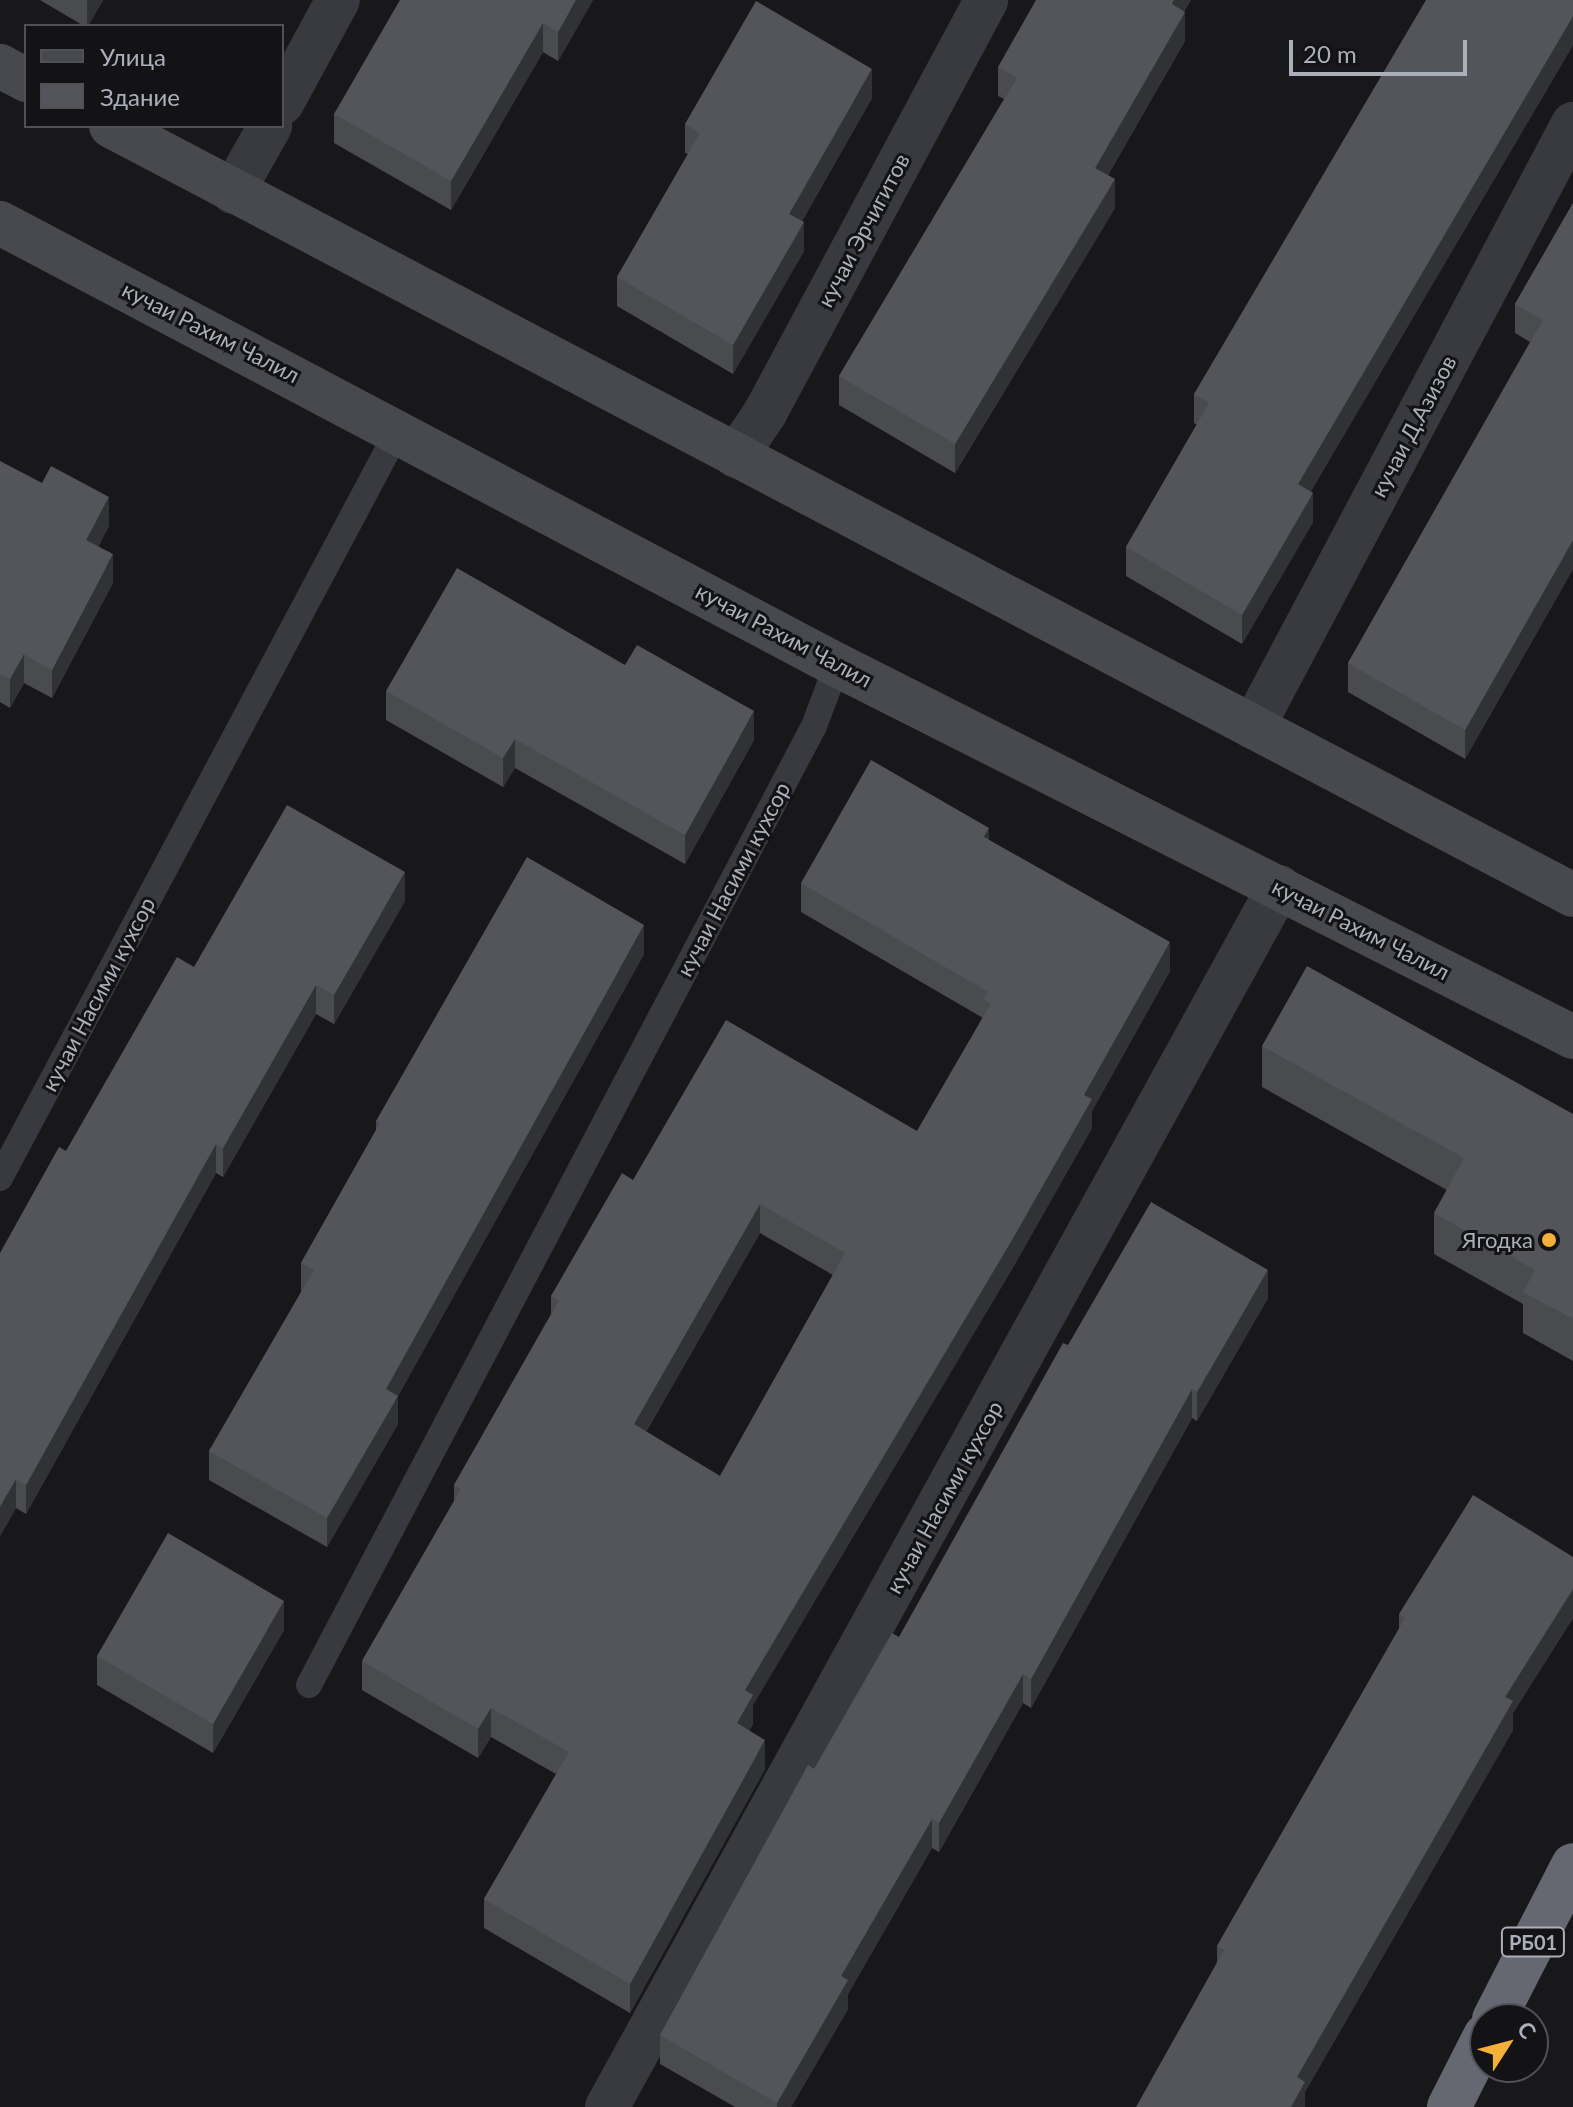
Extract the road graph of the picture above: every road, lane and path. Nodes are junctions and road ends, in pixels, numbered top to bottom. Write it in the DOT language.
graph roads {
  1 [pos="338,0"];
  2 [pos="986,0"];
  3 [pos="0,66"];
  4 [pos="24,79"];
  5 [pos="284,99"];
  6 [pos="1573,124"];
  7 [pos="115,128"];
  8 [pos="269,128"];
  9 [pos="233,192"];
  10 [pos="0,223"];
  11 [pos="399,429"];
  12 [pos="736,456"];
  13 [pos="837,665"];
  14 [pos="1253,727"];
  15 [pos="1279,887"];
  16 [pos="1573,895"];
  17 [pos="1573,1037"];
  18 [pos="0,1178"];
  19 [pos="309,1685"];
  20 [pos="1573,1865"];
  21 [pos="1502,2003"];
  22 [pos="1469,2068"];
  23 [pos="607,2107"];
  24 [pos="1449,2107"];
  1 -- 5 [label="street"];
  2 -- 12 [label="street, кучаи Эрчигитов"];
  3 -- 4 [label="main road"];
  6 -- 14 [label="street, кучаи Д.Азизов"];
  7 -- 9 [label="main road"];
  8 -- 9 [label="street"];
  9 -- 12 [label="main road"];
  10 -- 11 [label="main road, кучаи Рахим Чалил"];
  11 -- 13 [label="main road, кучаи Рахим Чалил"];
  11 -- 18 [label="lane, кучаи Насими кухсор"];
  12 -- 14 [label="main road"];
  13 -- 15 [label="main road, кучаи Рахим Чалил"];
  13 -- 19 [label="lane, кучаи Насими кухсор"];
  14 -- 16 [label="main road"];
  15 -- 17 [label="main road, кучаи Рахим Чалил"];
  15 -- 23 [label="street, кучаи Насими кухсор"];
  20 -- 21 [label="highway, РБ01"];
  22 -- 24 [label="highway"];
}
